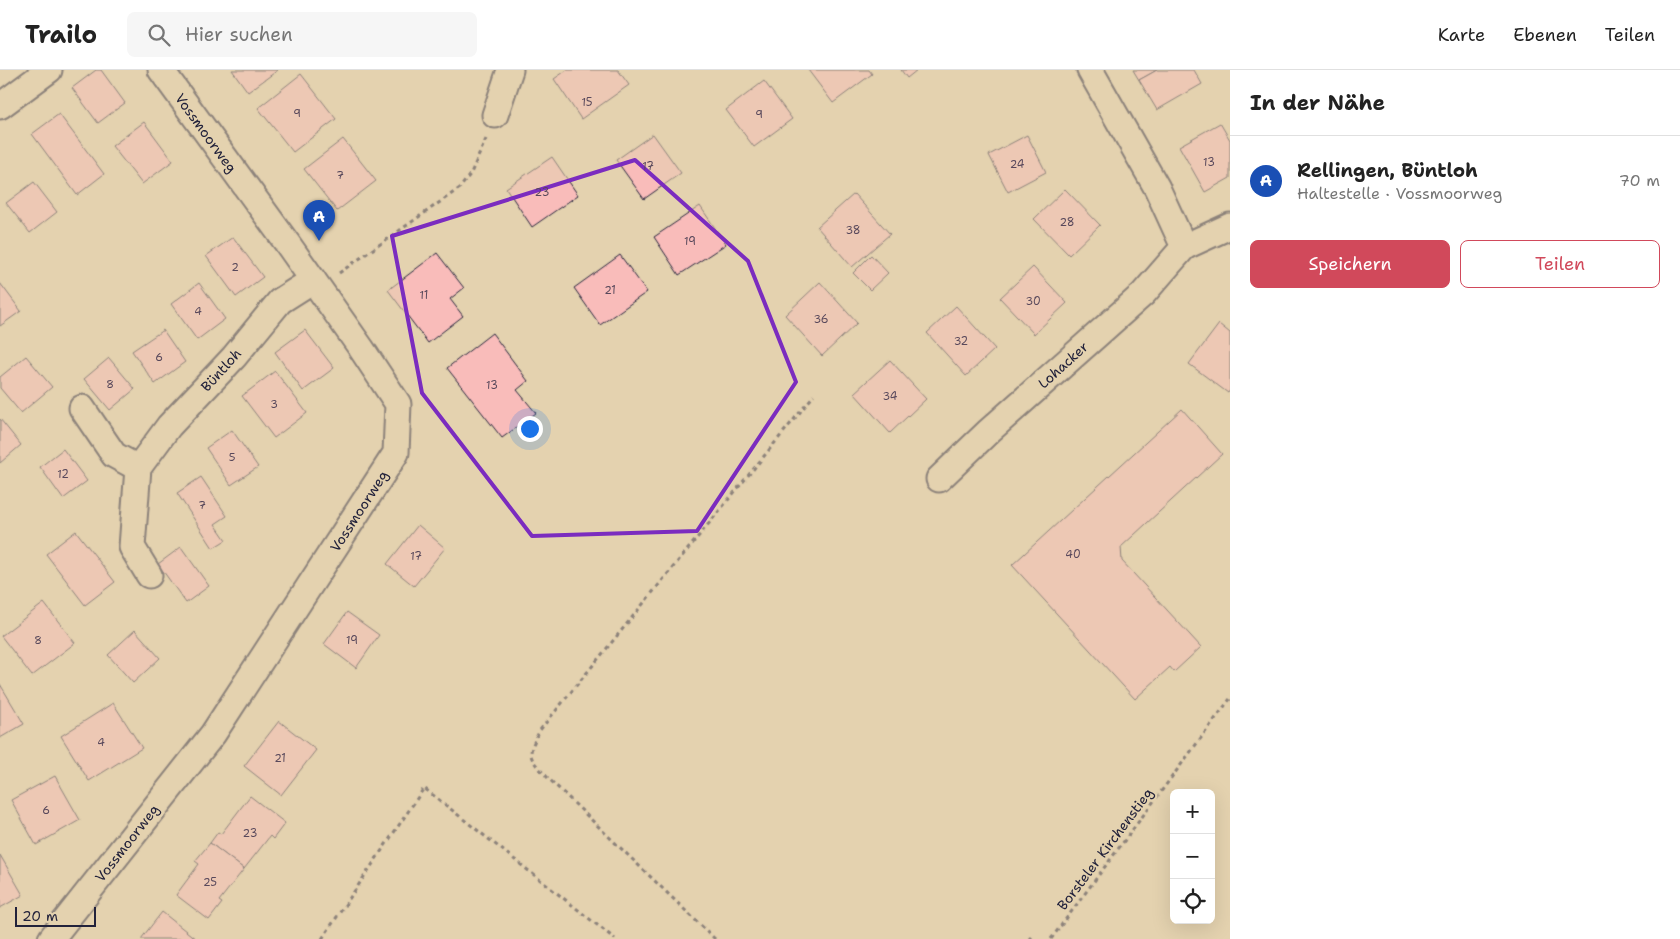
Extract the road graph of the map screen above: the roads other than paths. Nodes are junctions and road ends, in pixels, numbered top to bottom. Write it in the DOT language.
graph roads {
  1 [pos="49,70"];
  2 [pos="161,70"];
  3 [pos="510,70"];
  4 [pos="1090,70"];
  5 [pos="0,106"];
  6 [pos="495,115"];
  7 [pos="1230,226"];
  8 [pos="1184,247"];
  9 [pos="315,284"];
  10 [pos="82,408"];
  11 [pos="138,468"];
  12 [pos="939,479"];
  13 [pos="149,575"];
  14 [pos="51,939"];
  1 -- 5 [label="street"];
  2 -- 9 [label="street, Vossmoorweg"];
  3 -- 6 [label="street"];
  4 -- 8 [label="street"];
  7 -- 8 [label="street, Lohacker"];
  8 -- 12 [label="street, Lohacker"];
  9 -- 11 [label="street, Büntloh"];
  9 -- 14 [label="street, Vossmoorweg"];
  10 -- 11 [label="street"];
  11 -- 13 [label="street"];
}
